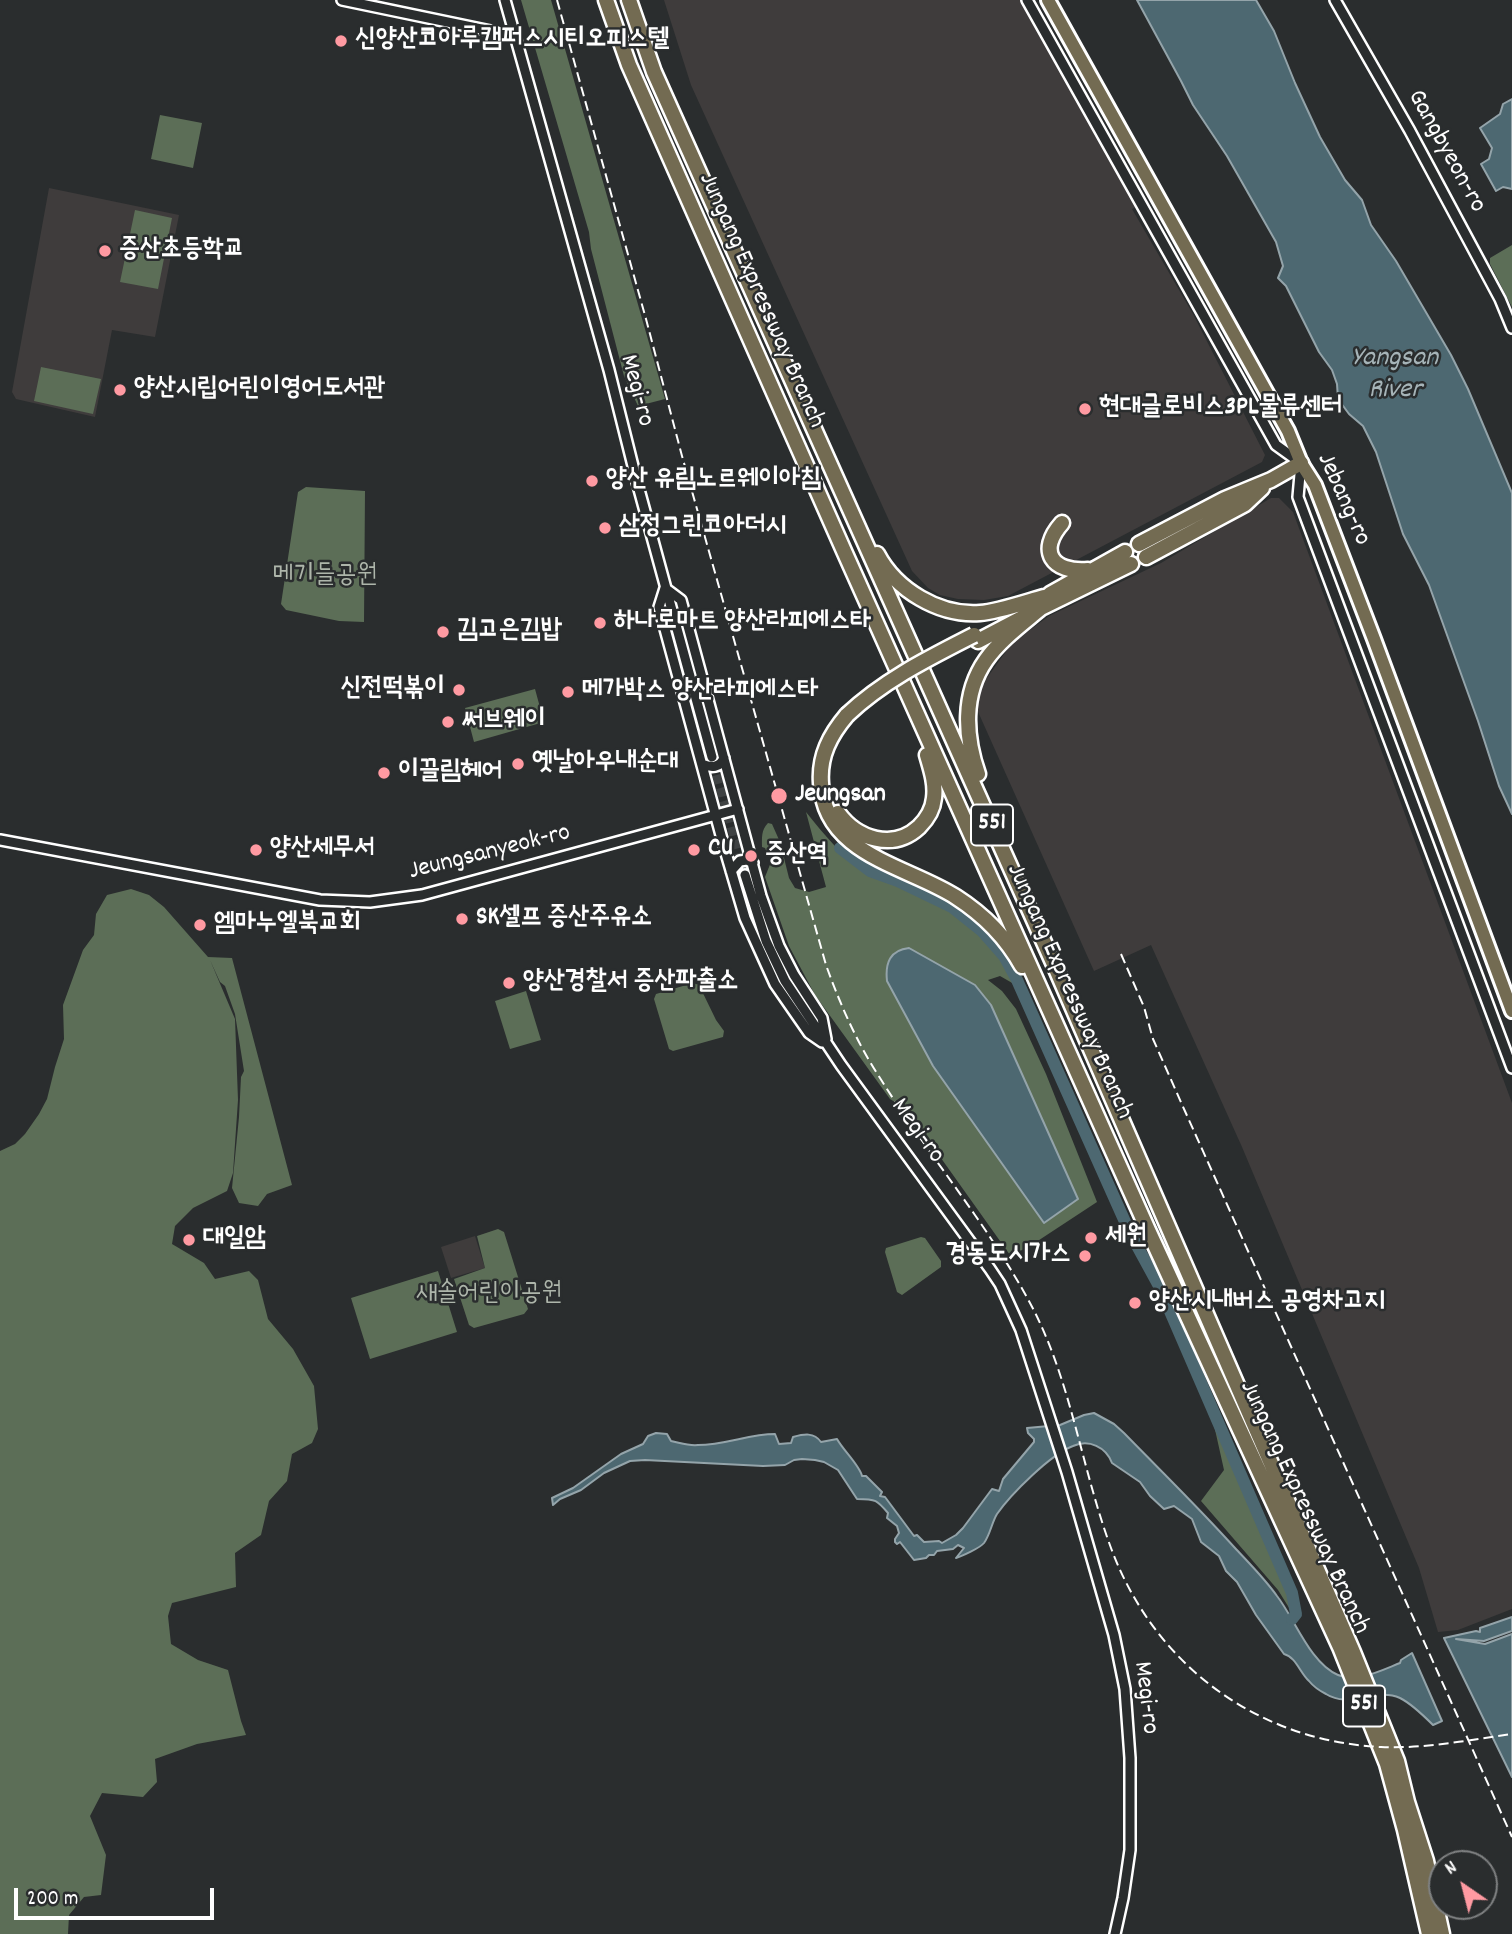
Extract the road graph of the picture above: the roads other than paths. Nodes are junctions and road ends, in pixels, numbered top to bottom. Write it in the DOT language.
graph roads {
  1 [pos="342,0"];
  2 [pos="505,0"];
  3 [pos="606,0"];
  4 [pos="628,0"];
  5 [pos="1027,0"];
  6 [pos="1048,0"];
  7 [pos="1335,0"];
  8 [pos="516,36"];
  9 [pos="762,313"];
  10 [pos="1512,328"];
  11 [pos="1301,463"];
  12 [pos="1062,523"];
  13 [pos="1142,550"];
  14 [pos="1093,569"];
  15 [pos="666,588"];
  16 [pos="1042,603"];
  17 [pos="871,611"];
  18 [pos="850,718"];
  19 [pos="712,757"];
  20 [pos="724,758"];
  21 [pos="702,764"];
  22 [pos="738,809"];
  23 [pos="716,815"];
  24 [pos="0,840"];
  25 [pos="753,863"];
  26 [pos="731,872"];
  27 [pos="745,875"];
  28 [pos="1028,906"];
  29 [pos="1512,1010"];
  30 [pos="826,1045"];
  31 [pos="1512,1068"];
  32 [pos="1148,1230"];
  33 [pos="1347,1649"];
  34 [pos="1392,1763"];
  35 [pos="1115,1934"];
  36 [pos="1429,1934"];
  37 [pos="1442,1934"];
  1 -- 8 [label="street"];
  2 -- 8 [label="street, Megi-ro"];
  3 -- 17 [label="highway, Jungang Expressway Branch / 551"];
  4 -- 9 [label="highway, Jungang Expressway Branch / 551"];
  5 -- 11 [label="street"];
  6 -- 11 [label="main road, Jebang-ro"];
  7 -- 10 [label="street, Gangbyeon-ro"];
  8 -- 15 [label="street, Megi-ro"];
  9 -- 16 [label="highway"];
  9 -- 28 [label="highway, Jungang Expressway Branch / 551"];
  11 -- 13 [label="highway"];
  11 -- 29 [label="main road, Jebang-ro"];
  11 -- 31 [label="street"];
  12 -- 14 [label="highway"];
  14 -- 16 [label="highway"];
  14 -- 16 [label="highway"];
  15 -- 19 [label="street, Megi-ro"];
  15 -- 20 [label="street"];
  15 -- 21 [label="street"];
  16 -- 18 [label="highway, bridge"];
  16 -- 28 [label="highway"];
  17 -- 18 [label="highway"];
  17 -- 32 [label="highway, Jungang Expressway Branch / 551"];
  18 -- 32 [label="highway"];
  20 -- 21 [label="street"];
  20 -- 22 [label="street"];
  21 -- 23 [label="street"];
  22 -- 23 [label="street, Jeungsanyeok-ro"];
  22 -- 25 [label="street"];
  23 -- 24 [label="street, Jeungsanyeok-ro"];
  23 -- 26 [label="street"];
  25 -- 26 [label="street"];
  25 -- 30 [label="street"];
  26 -- 30 [label="street"];
  27 -- 30 [label="street, Megi-ro"];
  28 -- 33 [label="highway, Jungang Expressway Branch / 551"];
  30 -- 35 [label="street, Megi-ro"];
  32 -- 33 [label="highway, Jungang Expressway Branch / 551"];
  33 -- 34 [label="highway, Jungang Expressway Branch / 551"];
  34 -- 36 [label="highway, Jungang Expressway Branch / 551"];
  34 -- 37 [label="highway, Jungang Expressway Branch / 551"];
}
